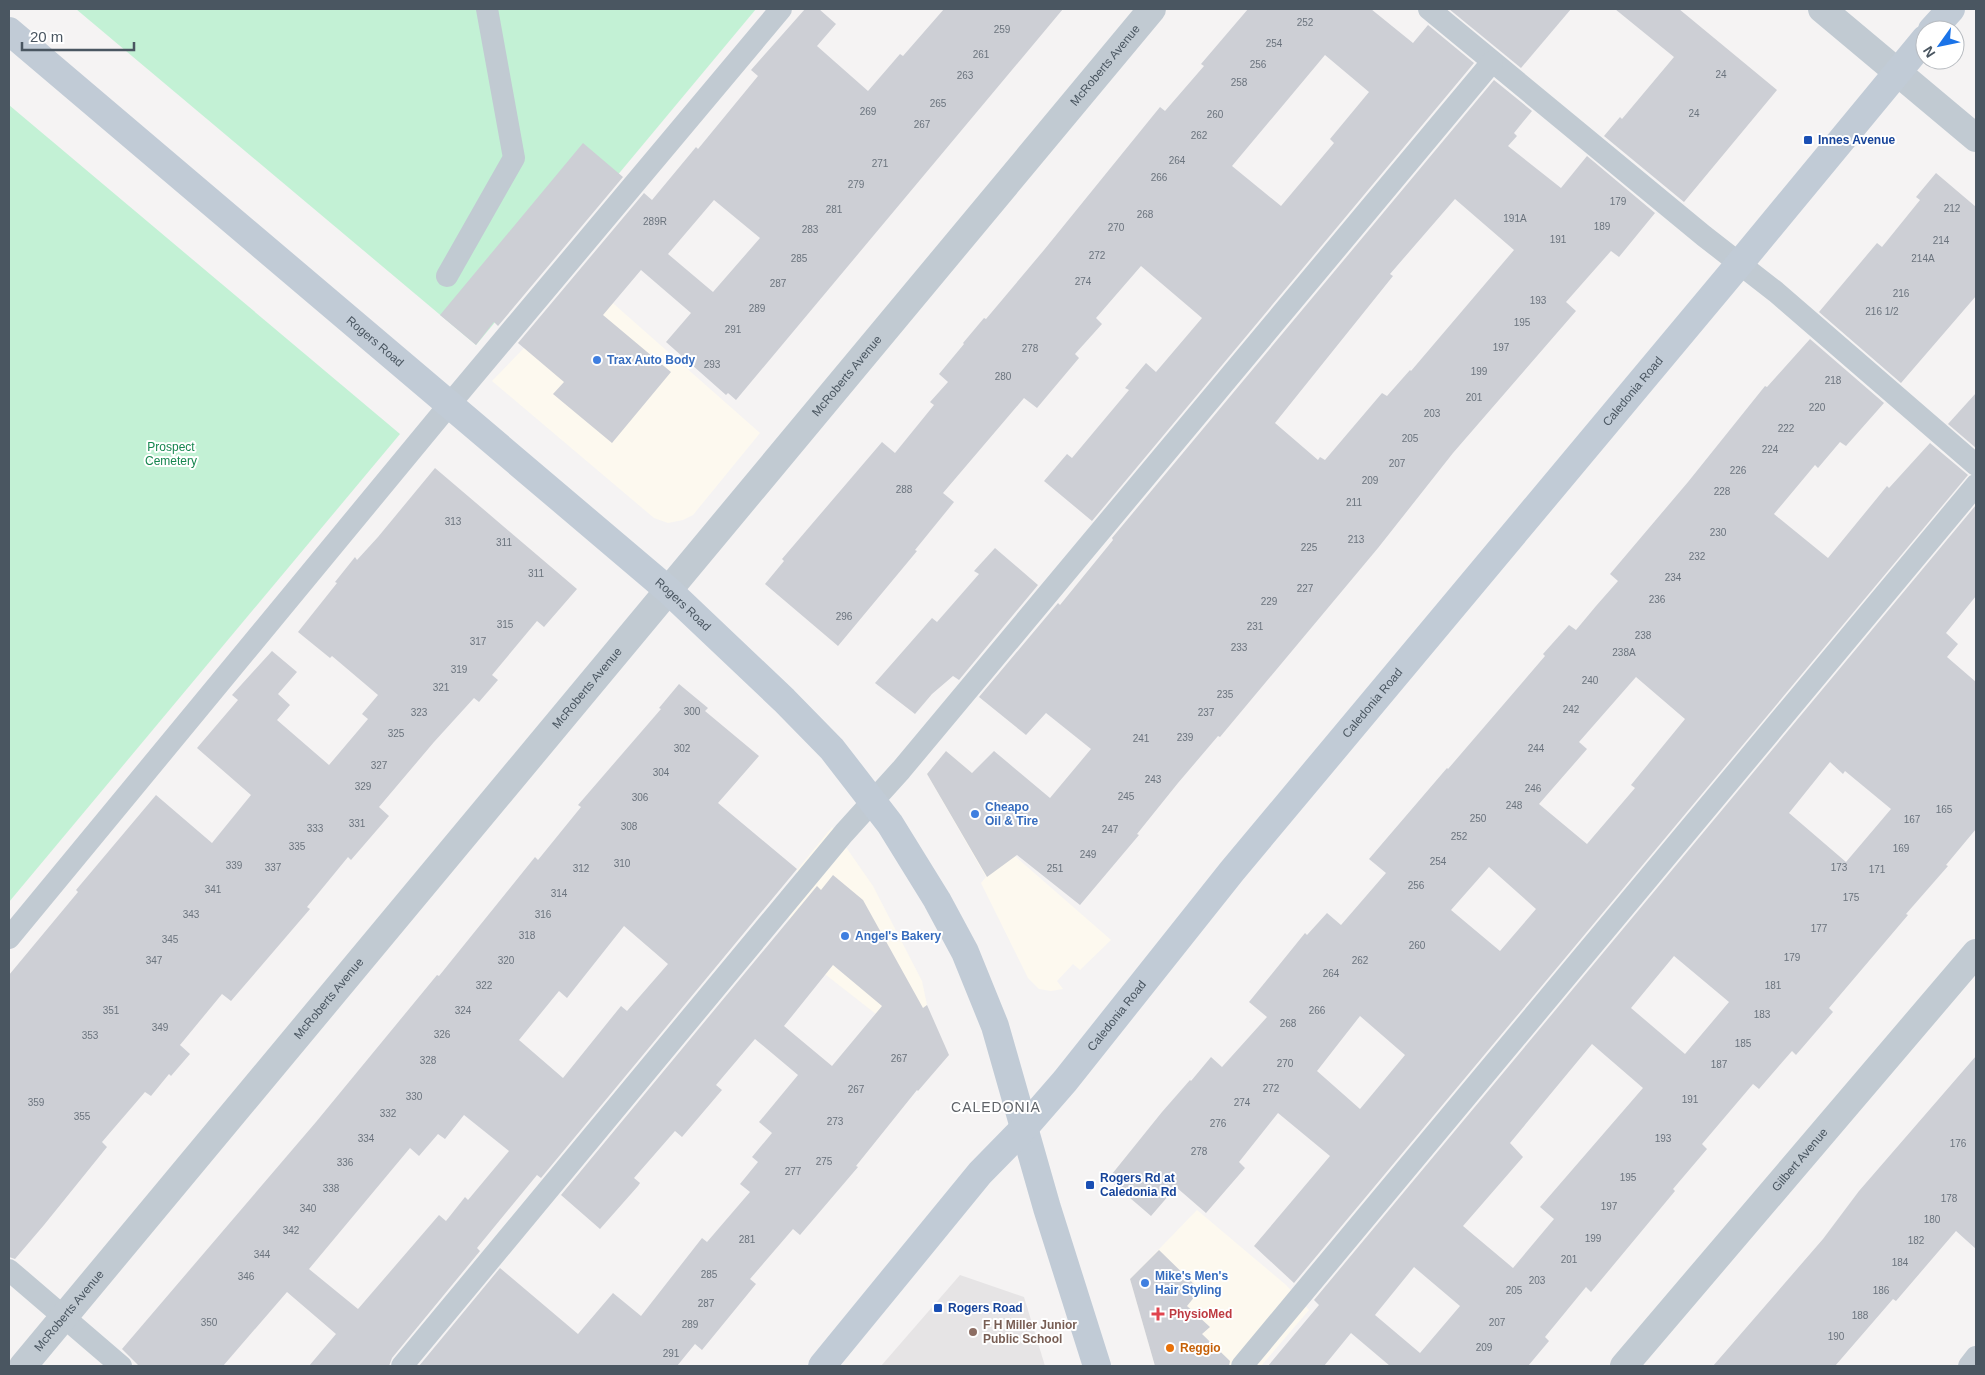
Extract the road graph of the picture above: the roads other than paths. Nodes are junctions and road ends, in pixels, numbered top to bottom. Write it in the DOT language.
graph roads {
  1 [pos="487,9"];
  2 [pos="781,9"];
  3 [pos="1152,9"];
  4 [pos="1429,9"];
  5 [pos="1822,9"];
  6 [pos="1951,9"];
  7 [pos="1941,20"];
  8 [pos="9,31"];
  9 [pos="1915,51"];
  10 [pos="1492,62"];
  11 [pos="1898,72"];
  12 [pos="1976,138"];
  13 [pos="1740,263"];
  14 [pos="447,276"];
  15 [pos="449,406"];
  16 [pos="1976,465"];
  17 [pos="1976,485"];
  18 [pos="668,590"];
  19 [pos="873,800"];
  20 [pos="9,938"];
  21 [pos="1976,953"];
  22 [pos="1024,1127"];
  23 [pos="9,1270"];
  24 [pos="64,1317"];
  25 [pos="1976,1358"];
  26 [pos="23,1366"];
  27 [pos="121,1366"];
  28 [pos="402,1366"];
  29 [pos="822,1366"];
  30 [pos="1097,1366"];
  31 [pos="1242,1366"];
  32 [pos="1624,1366"];
  33 [pos="1969,1366"];
  1 -- 14 [label="lane"];
  2 -- 15 [label="lane"];
  3 -- 18 [label="street, McRoberts Avenue"];
  4 -- 10 [label="lane"];
  5 -- 11 [label="street"];
  6 -- 7 [label="street"];
  8 -- 15 [label="street, Rogers Road"];
  9 -- 11 [label="street, Caledonia Road"];
  10 -- 13 [label="lane"];
  10 -- 19 [label="lane"];
  11 -- 12 [label="street"];
  11 -- 13 [label="street, Caledonia Road"];
  13 -- 16 [label="lane"];
  13 -- 22 [label="street, Caledonia Road"];
  15 -- 18 [label="street, Rogers Road"];
  15 -- 20 [label="lane"];
  17 -- 31 [label="lane"];
  18 -- 19 [label="street, Rogers Road"];
  18 -- 24 [label="street, McRoberts Avenue"];
  19 -- 22 [label="street, Rogers Road"];
  19 -- 28 [label="lane"];
  21 -- 32 [label="street, Gilbert Avenue"];
  22 -- 29 [label="street, Caledonia Road"];
  22 -- 30 [label="street, Rogers Road"];
  23 -- 24 [label="lane"];
  24 -- 26 [label="street, McRoberts Avenue"];
  24 -- 27 [label="lane"];
  25 -- 33 [label="lane"];
}
